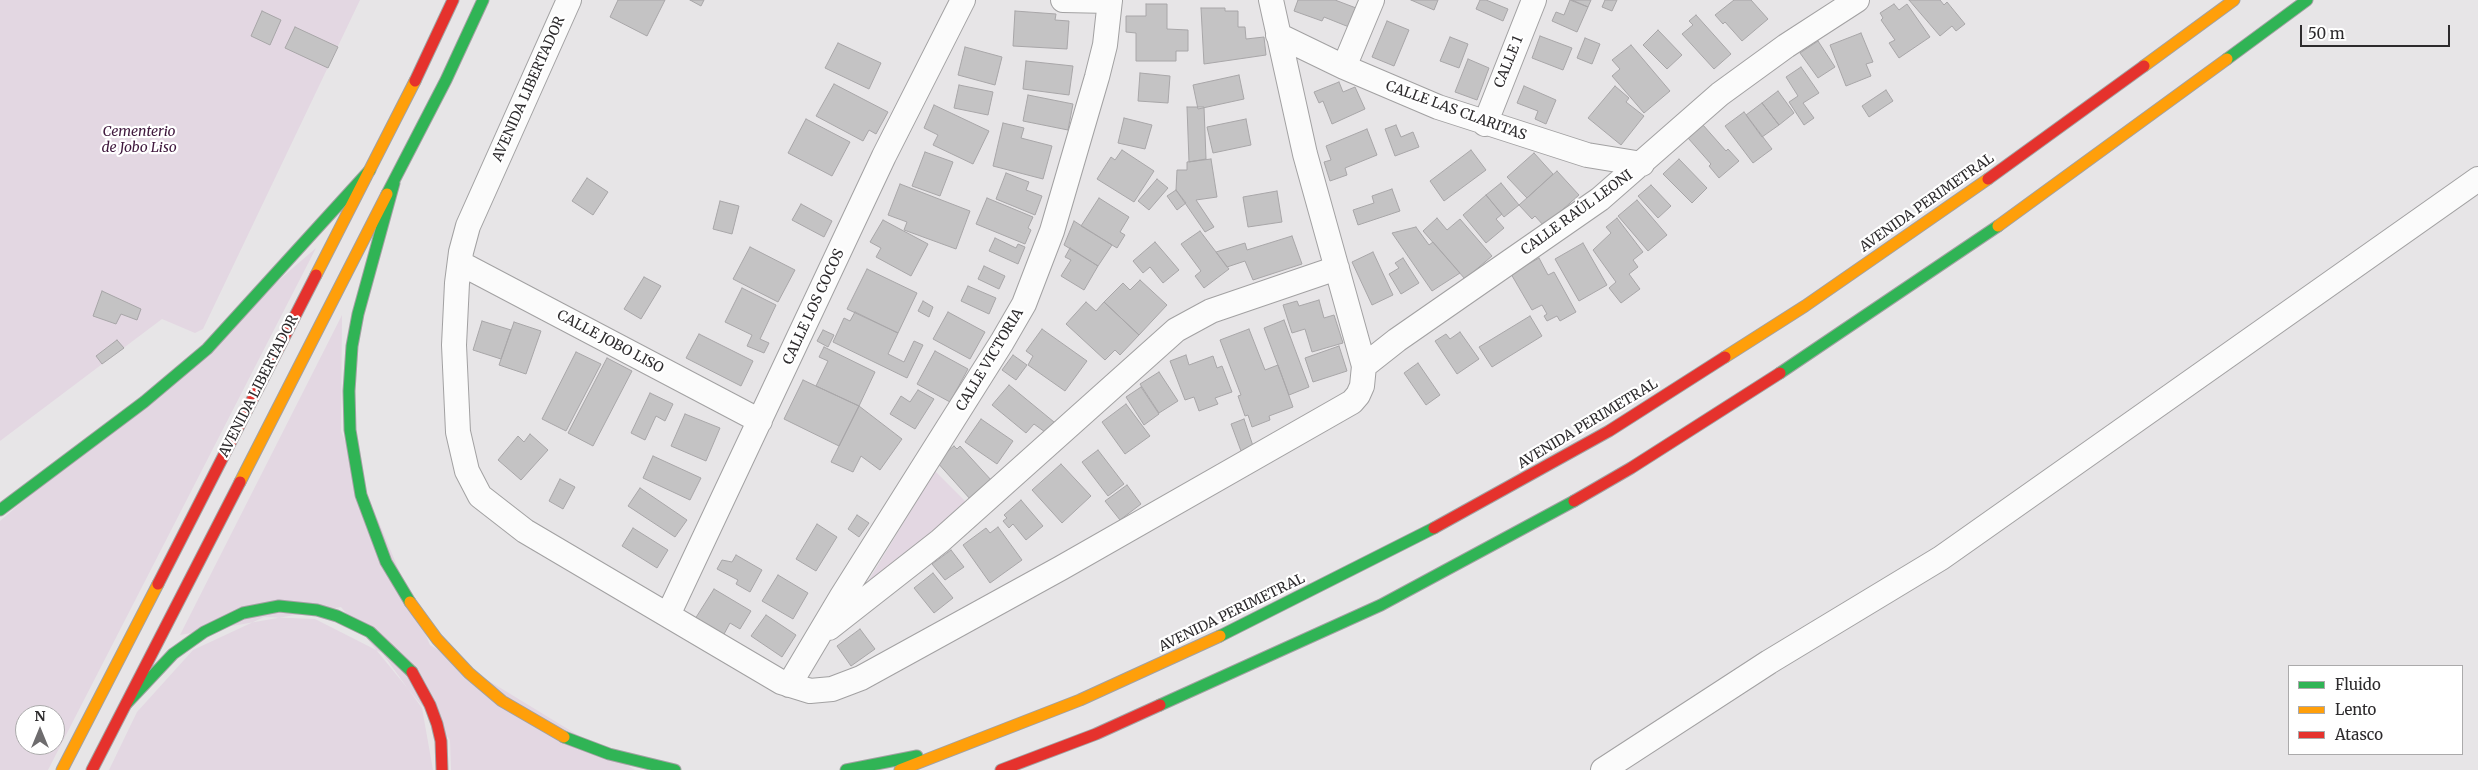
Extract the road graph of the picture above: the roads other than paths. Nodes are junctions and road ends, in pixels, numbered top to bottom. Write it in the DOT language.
graph roads {
  1 [pos="453,0"];
  2 [pos="483,0"];
  3 [pos="569,0"];
  4 [pos="963,0"];
  5 [pos="1063,0"];
  6 [pos="1271,0"];
  7 [pos="1372,0"];
  8 [pos="1534,0"];
  9 [pos="1857,0"];
  10 [pos="2234,0"];
  11 [pos="2307,0"];
  12 [pos="1110,1"];
  13 [pos="1278,35"];
  14 [pos="1344,67"];
  15 [pos="1485,124"];
  16 [pos="1642,164"];
  17 [pos="370,170"];
  18 [pos="2478,179"];
  19 [pos="394,183"];
  20 [pos="460,263"];
  21 [pos="1337,268"];
  22 [pos="1364,366"];
  23 [pos="760,421"];
  24 [pos="0,510"];
  25 [pos="668,616"];
  26 [pos="818,637"];
  27 [pos="789,685"];
  28 [pos="127,703"];
  29 [pos="1096,734"];
  30 [pos="967,745"];
  31 [pos="62,770"];
  32 [pos="92,770"];
  33 [pos="442,770"];
  34 [pos="675,770"];
  35 [pos="846,770"];
  36 [pos="900,770"];
  37 [pos="1001,770"];
  38 [pos="1026,770"];
  39 [pos="1603,770"];
  1 -- 17 [label="main road, AVENIDA LIBERTADOR"];
  2 -- 19 [label="main road, AVENIDA LIBERTADOR"];
  3 -- 20 [label="street, AVENIDA LIBERTADOR"];
  4 -- 23 [label="street, CALLE LOS COCOS"];
  5 -- 12 [label="street"];
  6 -- 13 [label="street"];
  7 -- 14 [label="street"];
  8 -- 15 [label="street, CALLE 1"];
  9 -- 16 [label="street, CALLE RAÚL LEONI"];
  10 -- 30 [label="main road, AVENIDA PERIMETRAL"];
  11 -- 29 [label="main road"];
  12 -- 26 [label="street, CALLE VICTORIA"];
  13 -- 14 [label="street, CALLE LAS CLARITAS"];
  13 -- 21 [label="street"];
  14 -- 15 [label="street, CALLE LAS CLARITAS"];
  15 -- 16 [label="street, CALLE LAS CLARITAS"];
  16 -- 22 [label="street, CALLE RAÚL LEONI"];
  17 -- 24 [label="main road"];
  17 -- 31 [label="main road, AVENIDA LIBERTADOR"];
  18 -- 39 [label="street"];
  19 -- 28 [label="main road, AVENIDA LIBERTADOR"];
  19 -- 34 [label="main road"];
  20 -- 23 [label="street, CALLE JOBO LISO"];
  20 -- 25 [label="street, AVENIDA LIBERTADOR"];
  21 -- 22 [label="street"];
  21 -- 26 [label="street"];
  22 -- 27 [label="street, AVENIDA LIBERTADOR"];
  23 -- 25 [label="street, CALLE LOS COCOS"];
  25 -- 27 [label="street, AVENIDA LIBERTADOR"];
  26 -- 27 [label="street, CALLE VICTORIA"];
  28 -- 32 [label="main road, AVENIDA LIBERTADOR"];
  28 -- 33 [label="main road"];
  29 -- 37 [label="main road"];
  29 -- 38 [label="main road"];
  30 -- 35 [label="main road"];
  30 -- 36 [label="main road, AVENIDA PERIMETRAL"];
}
